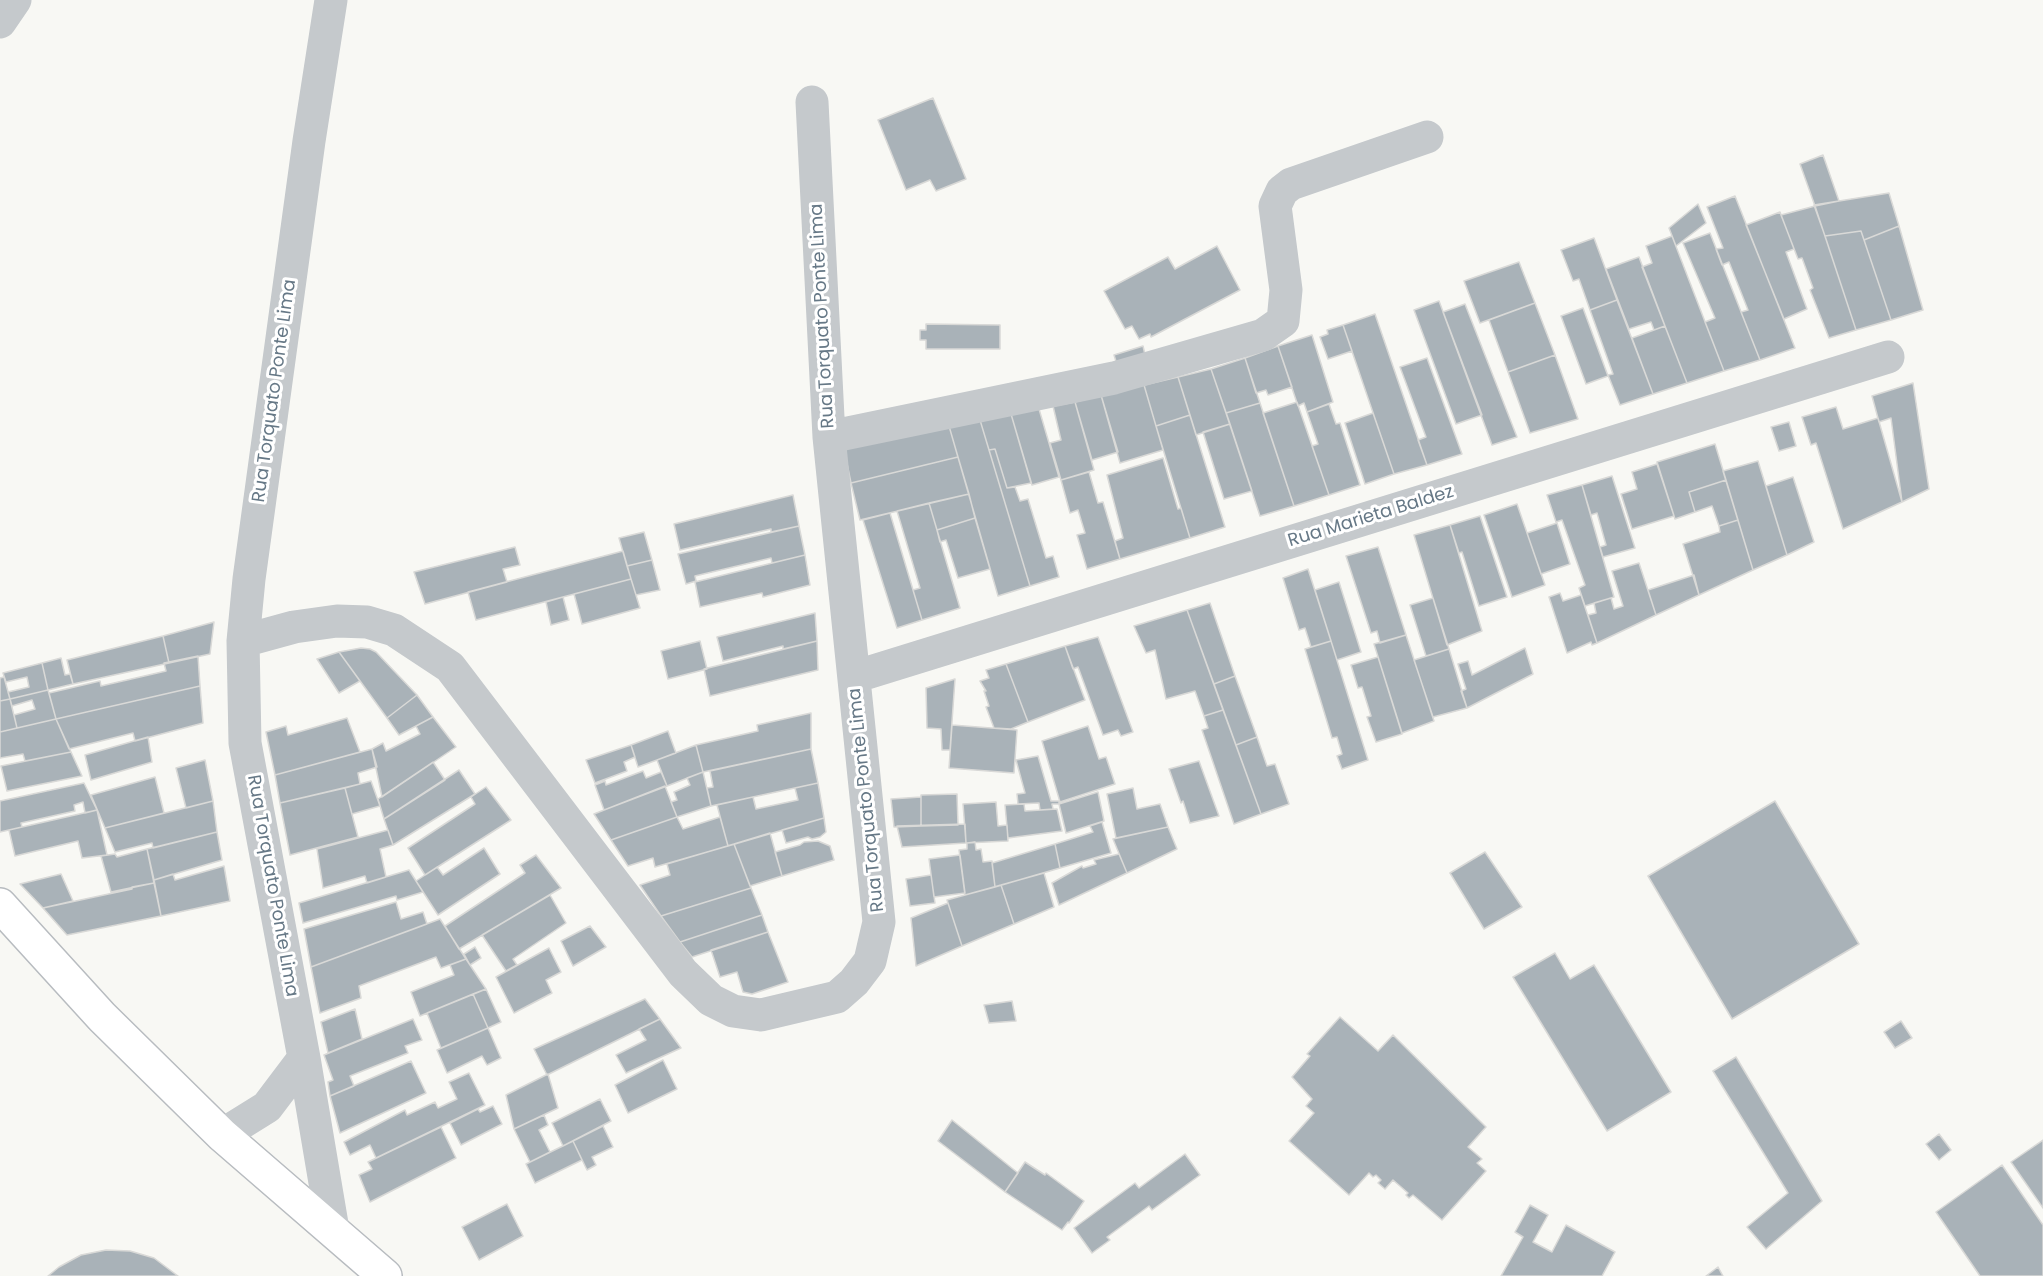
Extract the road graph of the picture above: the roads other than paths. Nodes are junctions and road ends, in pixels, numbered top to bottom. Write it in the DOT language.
graph roads {
  1 [pos="15,0"];
  2 [pos="331,0"];
  3 [pos="0,22"];
  4 [pos="812,102"];
  5 [pos="1427,137"];
  6 [pos="1888,357"];
  7 [pos="829,437"];
  8 [pos="243,641"];
  9 [pos="854,677"];
  10 [pos="0,905"];
  11 [pos="304,1058"];
  12 [pos="222,1136"];
  13 [pos="333,1230"];
  14 [pos="385,1276"];
  1 -- 3 [label="street"];
  2 -- 8 [label="street, Rua Torquato Ponte Lima"];
  4 -- 7 [label="street, Rua Torquato Ponte Lima"];
  5 -- 7 [label="street"];
  6 -- 9 [label="street, Rua Marieta Baldez"];
  7 -- 9 [label="street, Rua Torquato Ponte Lima"];
  8 -- 9 [label="street, Rua Torquato Ponte Lima"];
  8 -- 11 [label="street, Rua Torquato Ponte Lima"];
  10 -- 12 [label="main road"];
  11 -- 12 [label="street"];
  11 -- 13 [label="street, Rua Torquato Ponte Lima"];
  12 -- 13 [label="main road"];
  13 -- 14 [label="main road"];
}
